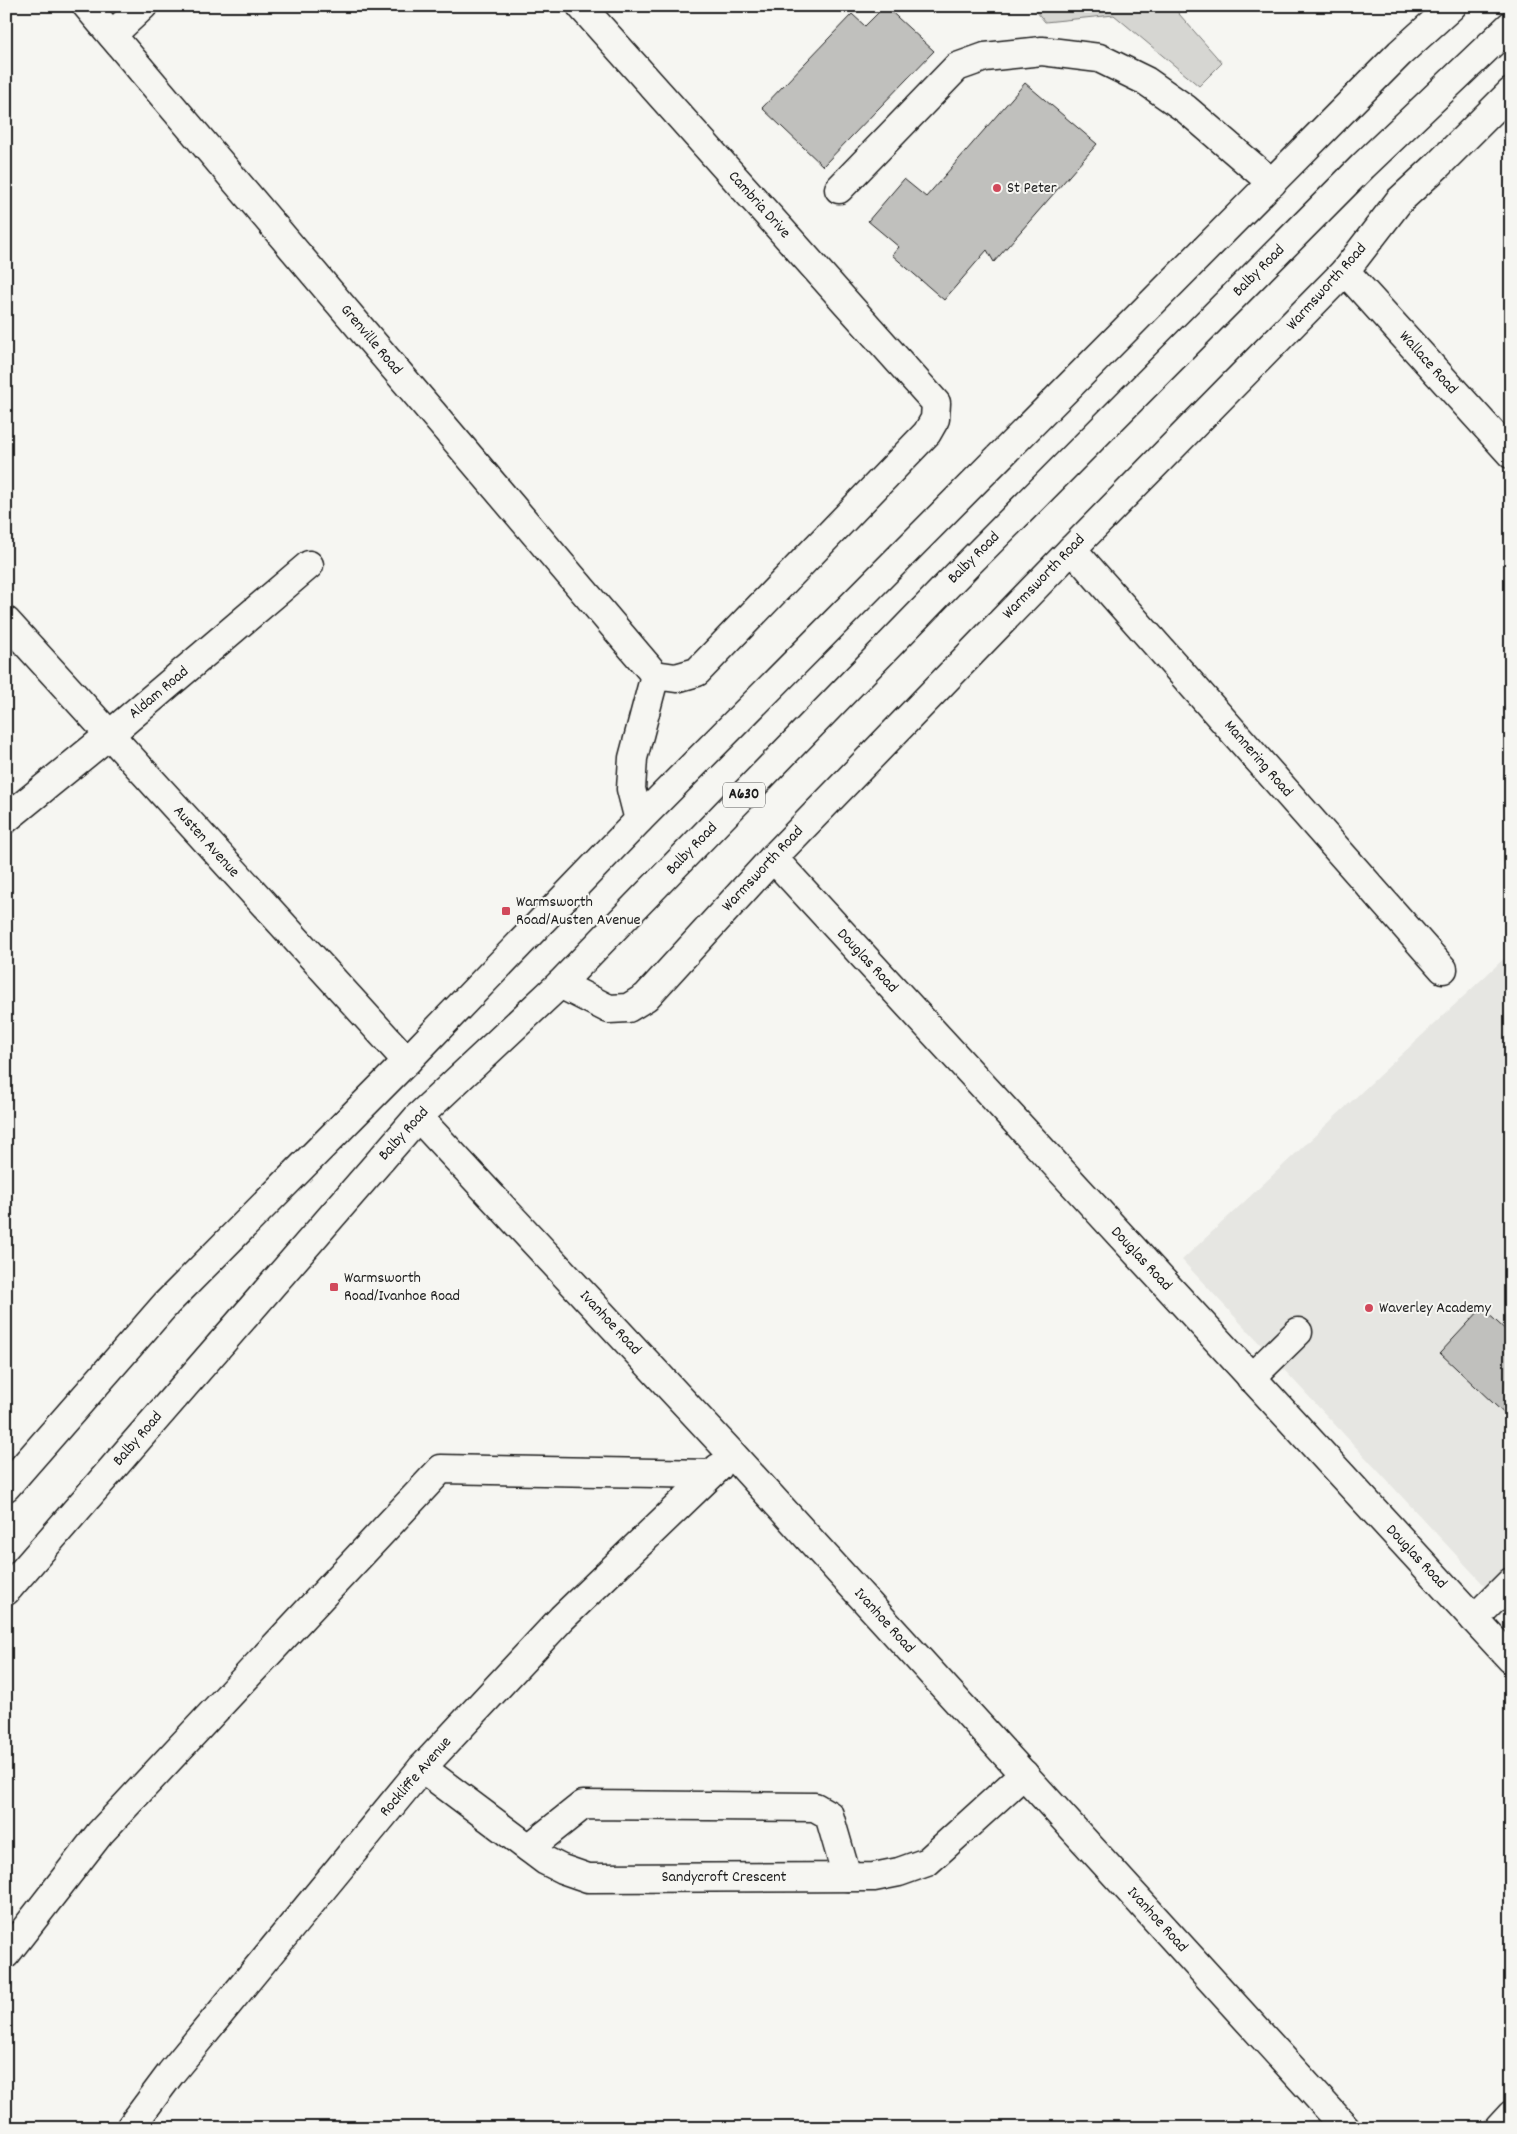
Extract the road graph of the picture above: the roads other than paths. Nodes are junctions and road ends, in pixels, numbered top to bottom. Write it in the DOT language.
graph roads {
  1 [pos="87,6"];
  2 [pos="143,6"];
  3 [pos="581,6"];
  4 [pos="1452,6"];
  5 [pos="1511,25"];
  6 [pos="112,35"];
  7 [pos="1511,92"];
  8 [pos="1272,183"];
  9 [pos="839,189"];
  10 [pos="1345,271"];
  11 [pos="1511,454"];
  12 [pos="1072,549"];
  13 [pos="309,565"];
  14 [pos="6,621"];
  15 [pos="655,675"];
  16 [pos="109,735"];
  17 [pos="6,819"];
  18 [pos="639,820"];
  19 [pos="772,858"];
  20 [pos="1444,969"];
  21 [pos="560,984"];
  22 [pos="407,1061"];
  23 [pos="418,1116"];
  24 [pos="1298,1332"];
  25 [pos="1251,1378"];
  26 [pos="732,1454"];
  27 [pos="711,1474"];
  28 [pos="6,1487"];
  29 [pos="1511,1582"];
  30 [pos="6,1592"];
  31 [pos="1474,1619"];
  32 [pos="1511,1659"];
  33 [pos="422,1768"];
  34 [pos="1024,1774"];
  35 [pos="529,1848"];
  36 [pos="847,1877"];
  37 [pos="6,1954"];
  38 [pos="1511,2115"];
  39 [pos="130,2128"];
  40 [pos="1346,2128"];
  41 [pos="1499,2128"];
  1 -- 6 [label="street, Grenville Road"];
  2 -- 6 [label="street"];
  3 -- 15 [label="street, Cambria Drive"];
  4 -- 8 [label="street"];
  5 -- 21 [label="street, Balby Road / A630"];
  6 -- 15 [label="street, Grenville Road"];
  7 -- 10 [label="street, Warmsworth Road"];
  8 -- 9 [label="street"];
  8 -- 18 [label="street"];
  10 -- 11 [label="street, Wallace Road"];
  10 -- 12 [label="street, Warmsworth Road"];
  12 -- 19 [label="street, Warmsworth Road"];
  12 -- 20 [label="street, Mannering Road"];
  13 -- 16 [label="street, Aldam Road"];
  14 -- 16 [label="street, Austen Avenue"];
  15 -- 18 [label="street"];
  16 -- 17 [label="street, Aldam Road"];
  16 -- 22 [label="street, Austen Avenue"];
  18 -- 22 [label="street"];
  19 -- 21 [label="street, Warmsworth Road"];
  19 -- 25 [label="street, Douglas Road"];
  21 -- 23 [label="street, Balby Road / A630"];
  22 -- 28 [label="street"];
  23 -- 26 [label="street, Ivanhoe Road"];
  23 -- 30 [label="street, Balby Road / A630"];
  24 -- 25 [label="street"];
  25 -- 31 [label="street, Douglas Road"];
  26 -- 27 [label="street, Rockliffe Avenue"];
  26 -- 34 [label="street, Ivanhoe Road"];
  27 -- 33 [label="street, Rockliffe Avenue"];
  27 -- 37 [label="street"];
  29 -- 31 [label="street"];
  31 -- 32 [label="street, Douglas Road"];
  33 -- 35 [label="street, Sandycroft Crescent"];
  33 -- 39 [label="street, Rockliffe Avenue"];
  34 -- 36 [label="street, Sandycroft Crescent"];
  34 -- 40 [label="street, Ivanhoe Road"];
  35 -- 36 [label="street, Sandycroft Crescent"];
  35 -- 36 [label="street"];
  38 -- 41 [label="street"];
}
